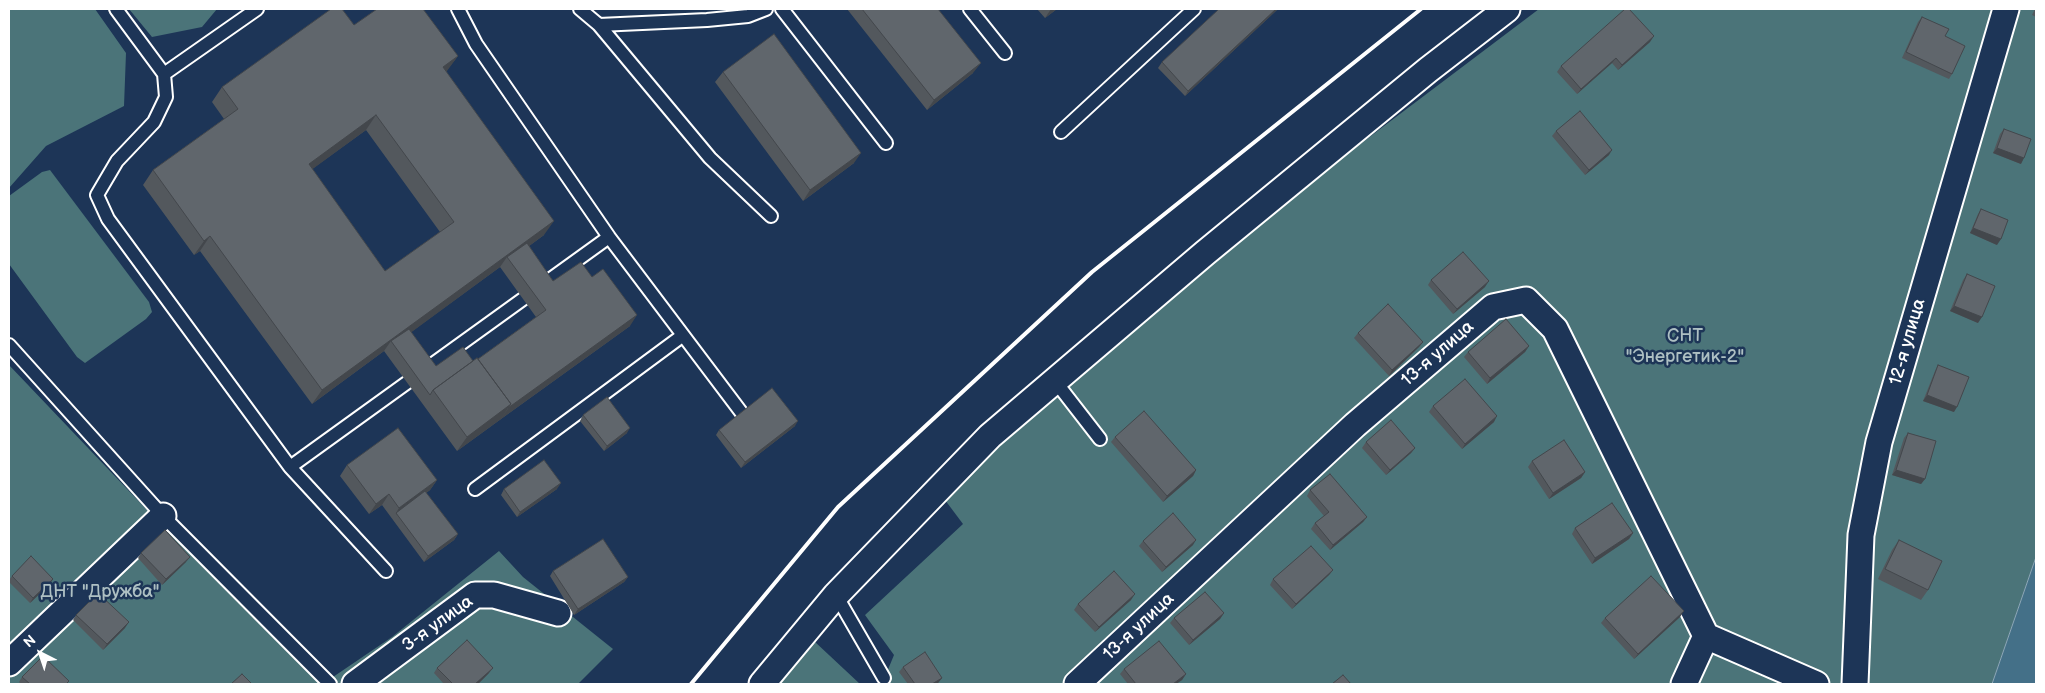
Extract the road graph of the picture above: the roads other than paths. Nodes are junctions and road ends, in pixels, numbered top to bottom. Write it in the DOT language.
graph roads {
  1 [pos="116,9"];
  2 [pos="257,9"];
  3 [pos="458,9"];
  4 [pos="580,9"];
  5 [pos="766,9"];
  6 [pos="782,9"];
  7 [pos="970,9"];
  8 [pos="1194,9"];
  9 [pos="1507,9"];
  10 [pos="2006,9"];
  11 [pos="599,25"];
  12 [pos="1005,53"];
  13 [pos="164,74"];
  14 [pos="1060,132"];
  15 [pos="886,143"];
  16 [pos="770,216"];
  17 [pos="609,237"];
  18 [pos="682,336"];
  19 [pos="9,345"];
  20 [pos="1055,381"];
  21 [pos="741,412"];
  22 [pos="1100,439"];
  23 [pos="290,467"];
  24 [pos="475,489"];
  25 [pos="163,516"];
  26 [pos="386,571"];
  27 [pos="836,595"];
  28 [pos="558,613"];
  29 [pos="1706,636"];
  30 [pos="9,663"];
  31 [pos="884,678"];
  32 [pos="330,684"];
  33 [pos="355,684"];
  34 [pos="762,684"];
  35 [pos="1078,684"];
  36 [pos="1684,684"];
  37 [pos="1816,684"];
  38 [pos="1855,684"];
  1 -- 13 [label="lane"];
  2 -- 13 [label="lane"];
  3 -- 17 [label="lane"];
  4 -- 11 [label="lane"];
  5 -- 11 [label="lane"];
  6 -- 15 [label="lane"];
  7 -- 12 [label="lane"];
  8 -- 14 [label="lane"];
  9 -- 20 [label="street"];
  10 -- 38 [label="street, 12-я улица"];
  11 -- 16 [label="lane"];
  13 -- 23 [label="lane"];
  17 -- 18 [label="lane"];
  17 -- 23 [label="lane"];
  18 -- 21 [label="lane"];
  18 -- 24 [label="lane"];
  19 -- 25 [label="lane"];
  20 -- 22 [label="lane"];
  20 -- 27 [label="street"];
  23 -- 26 [label="lane"];
  25 -- 30 [label="street"];
  25 -- 32 [label="lane"];
  27 -- 31 [label="lane"];
  27 -- 34 [label="street"];
  28 -- 33 [label="street, 3-я улица"];
  29 -- 35 [label="street, 13-я улица"];
  29 -- 36 [label="street"];
  29 -- 37 [label="street"];
}
